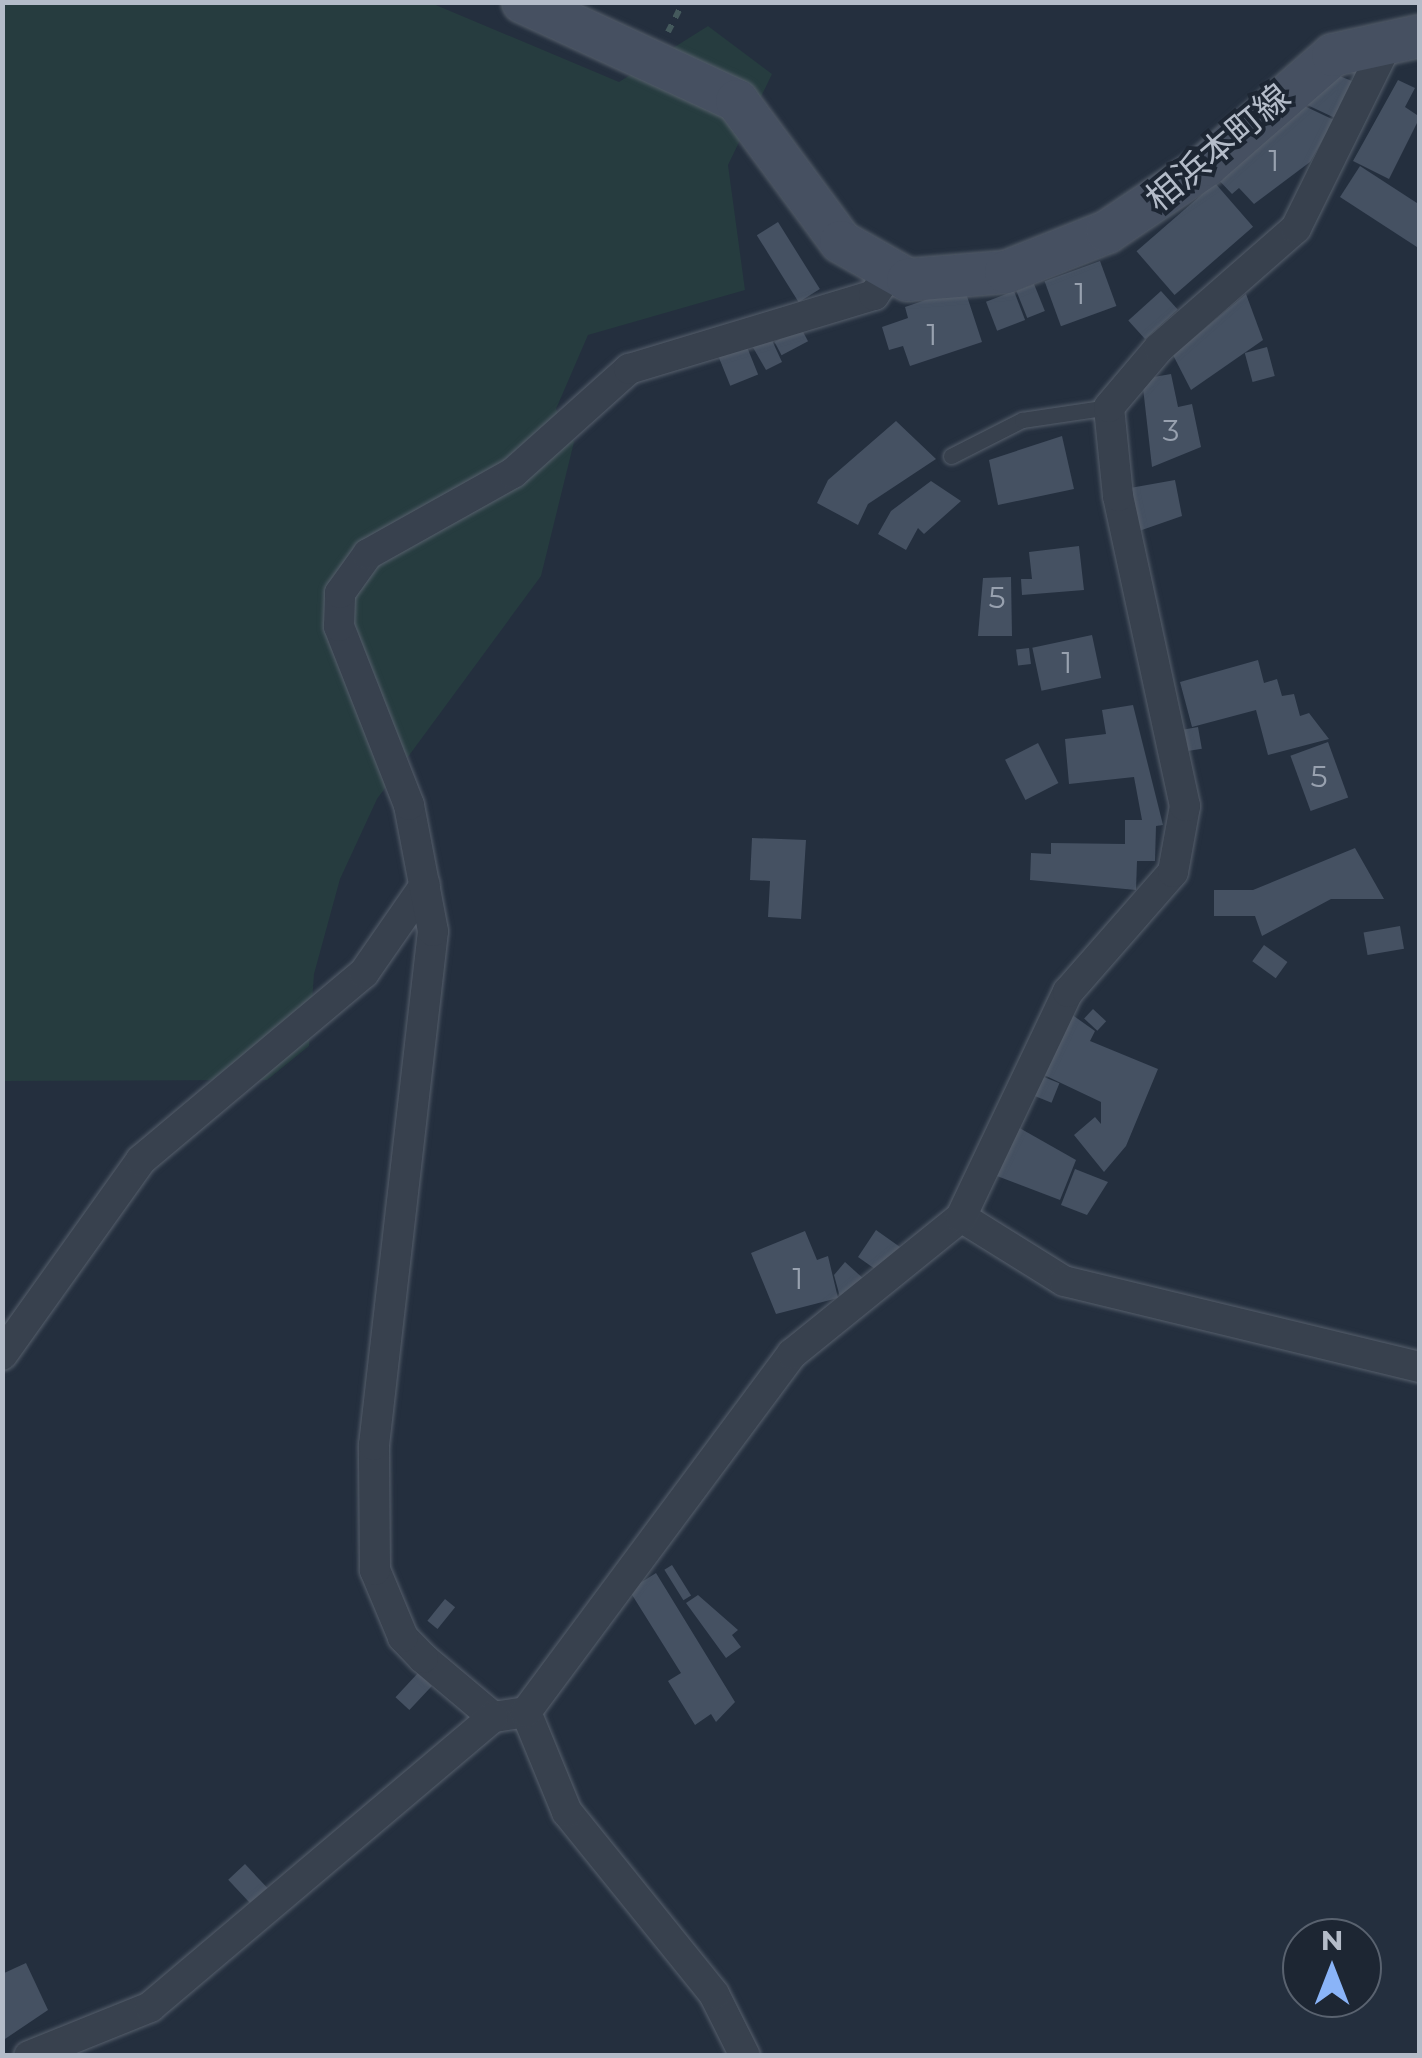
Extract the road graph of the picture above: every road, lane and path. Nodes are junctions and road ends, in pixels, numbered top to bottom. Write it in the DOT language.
graph roads {
  1 [pos="523,2"];
  2 [pos="1405,37"];
  3 [pos="888,274"];
  4 [pos="1109,407"];
  5 [pos="951,456"];
  6 [pos="425,884"];
  7 [pos="960,1216"];
  8 [pos="2,1355"];
  9 [pos="1420,1367"];
  10 [pos="526,1712"];
  11 [pos="494,1717"];
  12 [pos="29,2056"];
  13 [pos="746,2056"];
  1 -- 3 [label="main road"];
  2 -- 3 [label="main road, 相浜本町線"];
  2 -- 4 [label="street"];
  3 -- 6 [label="street"];
  4 -- 5 [label="lane"];
  4 -- 7 [label="street"];
  6 -- 8 [label="street"];
  6 -- 11 [label="street"];
  7 -- 9 [label="street"];
  7 -- 10 [label="street"];
  10 -- 11 [label="street"];
  10 -- 13 [label="street"];
  11 -- 12 [label="street"];
}
